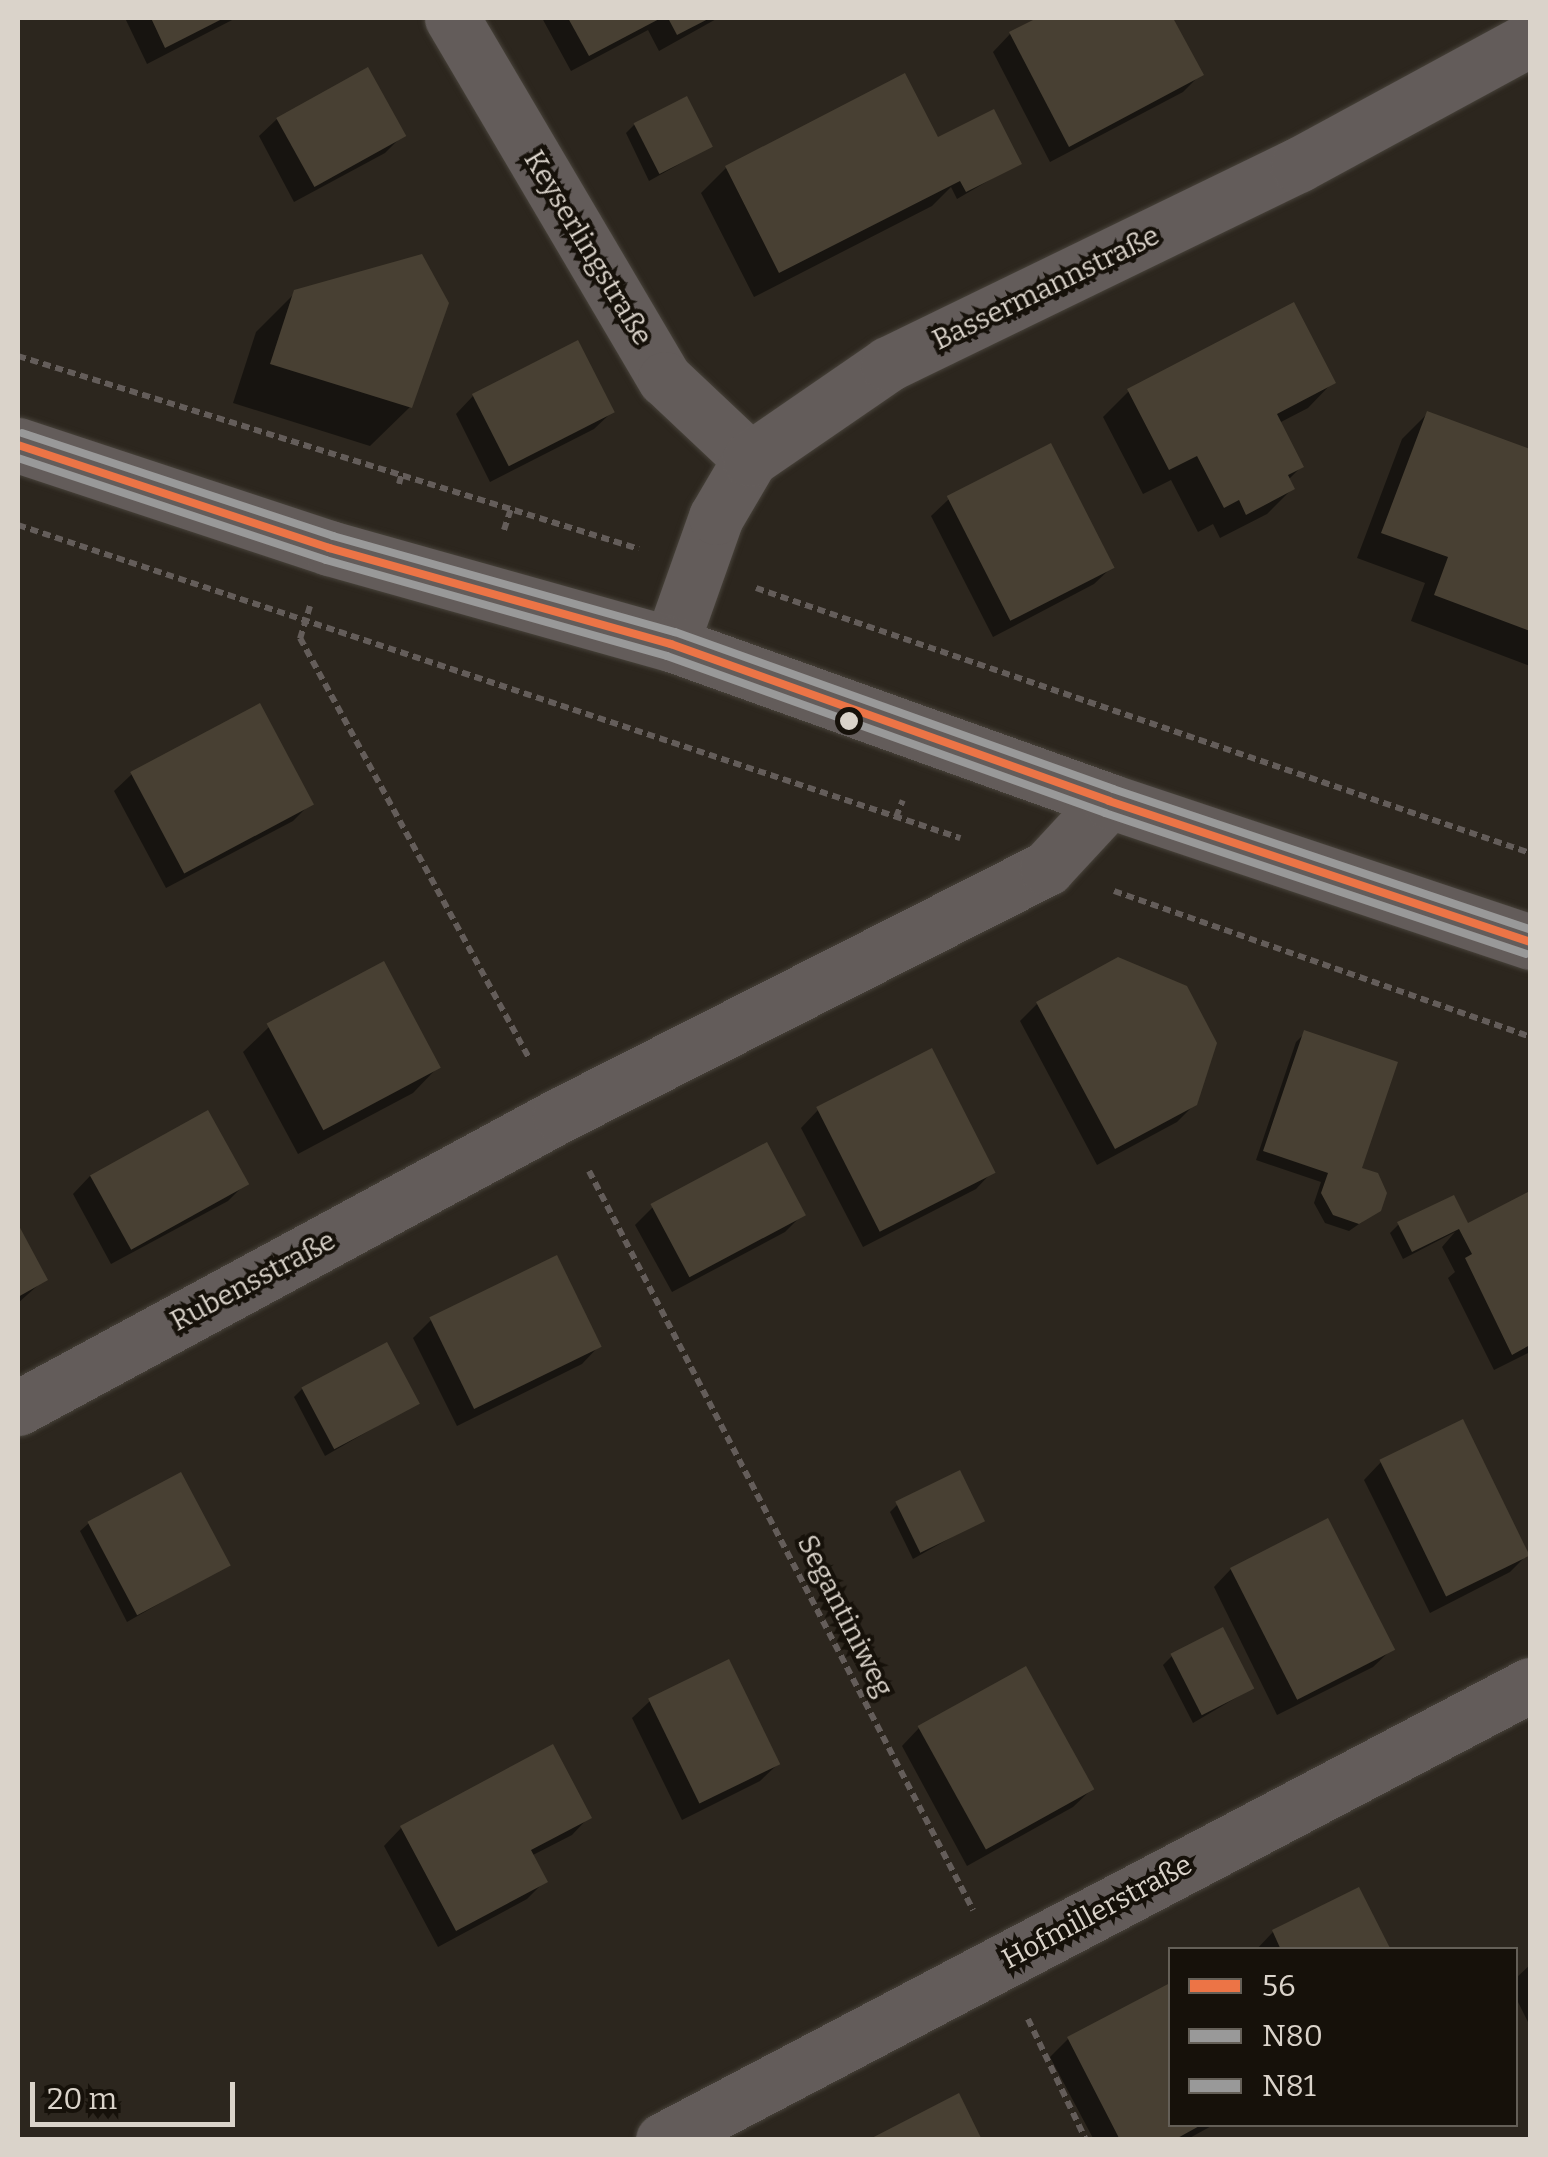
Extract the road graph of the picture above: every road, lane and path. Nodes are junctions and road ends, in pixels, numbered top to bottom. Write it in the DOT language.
graph roads {
  1 [pos="452,18"];
  2 [pos="1530,39"];
  3 [pos="18,356"];
  4 [pos="18,445"];
  5 [pos="750,459"];
  6 [pos="402,474"];
  7 [pos="399,484"];
  8 [pos="18,525"];
  9 [pos="329,548"];
  10 [pos="695,568"];
  11 [pos="306,621"];
  12 [pos="671,644"];
  13 [pos="903,800"];
  14 [pos="1109,801"];
  15 [pos="896,817"];
  16 [pos="1530,853"];
  17 [pos="1047,868"];
  18 [pos="1530,942"];
  19 [pos="1530,1037"];
  20 [pos="560,1115"];
  21 [pos="18,1408"];
  22 [pos="1530,1685"];
  23 [pos="1000,1962"];
  24 [pos="663,2140"];
  25 [pos="1086,2140"];
  1 -- 5 [label="street, Keyserlingstraße"];
  2 -- 5 [label="street, Bassermannstraße"];
  3 -- 6 [label="path"];
  4 -- 9 [label="street"];
  5 -- 10 [label="street, Bassermannstraße"];
  6 -- 7 [label="path"];
  6 -- 10 [label="path"];
  8 -- 11 [label="path"];
  9 -- 11 [label="path"];
  9 -- 12 [label="street"];
  10 -- 12 [label="street, Bassermannstraße"];
  10 -- 16 [label="path"];
  11 -- 15 [label="path"];
  11 -- 20 [label="path, Segantiniweg"];
  12 -- 14 [label="street"];
  13 -- 15 [label="path"];
  14 -- 17 [label="street, Rubensstraße"];
  14 -- 18 [label="street"];
  15 -- 17 [label="path"];
  17 -- 19 [label="path"];
  17 -- 20 [label="street, Rubensstraße"];
  20 -- 21 [label="street, Rubensstraße"];
  20 -- 23 [label="path, Segantiniweg"];
  22 -- 23 [label="street, Hofmillerstraße"];
  23 -- 24 [label="street, Hofmillerstraße"];
  23 -- 25 [label="path, Segantiniweg"];
}
